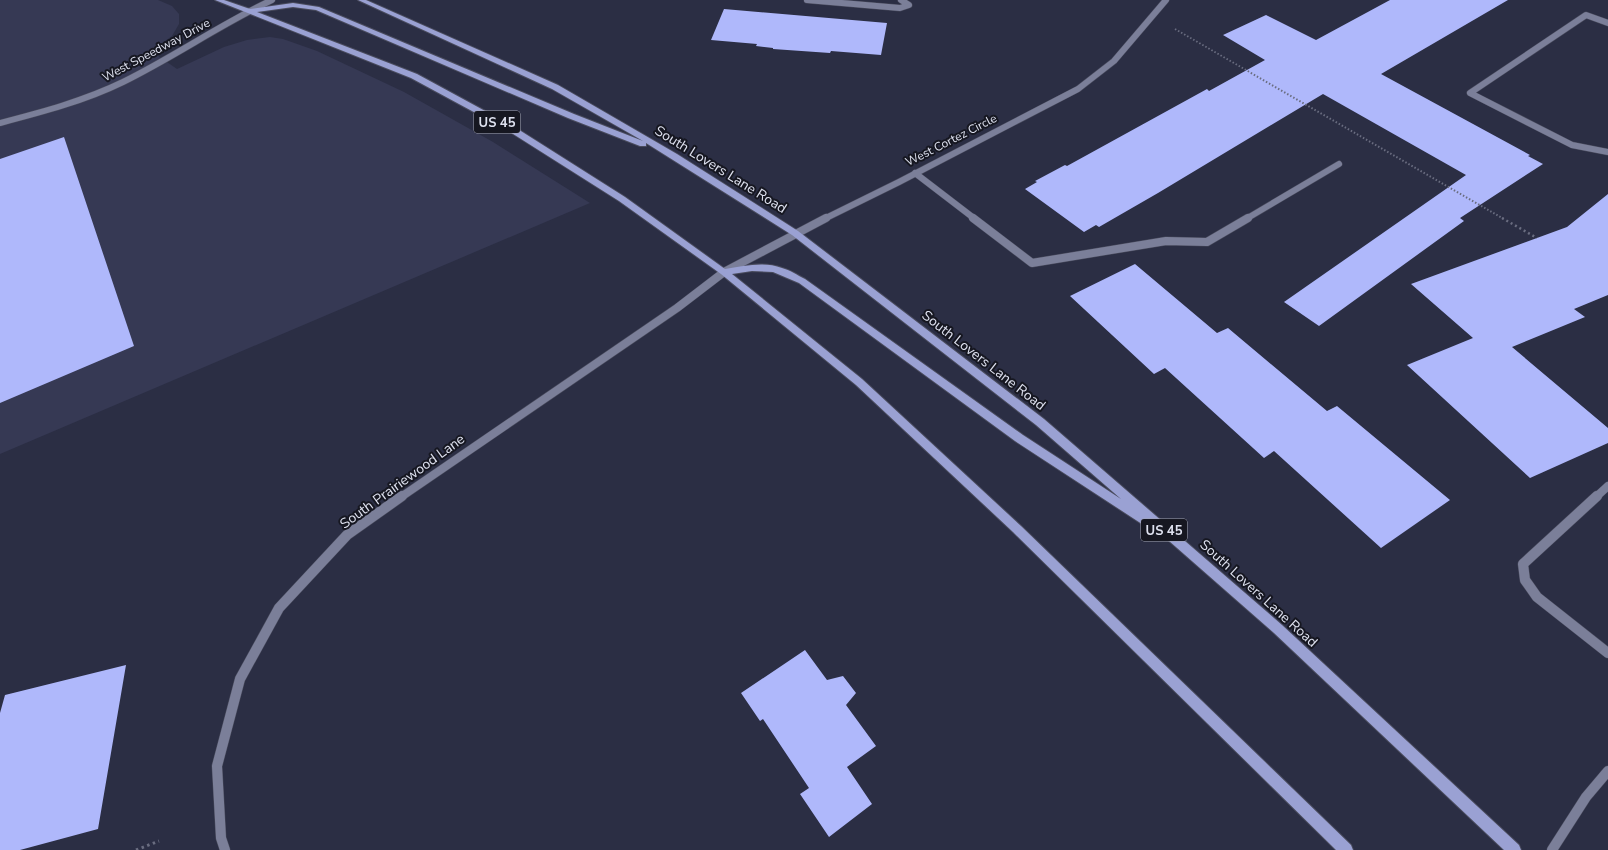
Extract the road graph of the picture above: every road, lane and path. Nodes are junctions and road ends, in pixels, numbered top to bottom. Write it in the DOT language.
graph roads {
  1 [pos="218,0"];
  2 [pos="272,0"];
  3 [pos="360,0"];
  4 [pos="807,0"];
  5 [pos="812,0"];
  6 [pos="901,0"];
  7 [pos="1166,0"];
  8 [pos="249,10"];
  9 [pos="1608,24"];
  10 [pos="1175,29"];
  11 [pos="0,123"];
  12 [pos="1608,152"];
  13 [pos="674,156"];
  14 [pos="1340,164"];
  15 [pos="915,173"];
  16 [pos="795,233"];
  17 [pos="1538,238"];
  18 [pos="724,272"];
  19 [pos="1608,486"];
  20 [pos="1182,545"];
  21 [pos="1608,653"];
  22 [pos="1608,771"];
  23 [pos="159,841"];
  24 [pos="136,850"];
  25 [pos="224,850"];
  26 [pos="1346,850"];
  27 [pos="1514,850"];
  28 [pos="1552,850"];
  1 -- 8 [label="main road, US 45"];
  2 -- 8 [label="street, West Speedway Drive"];
  3 -- 13 [label="main road, South Lovers Lane Road / US 45"];
  4 -- 5 [label="street"];
  5 -- 6 [label="street"];
  7 -- 15 [label="street, West Cortez Circle"];
  8 -- 11 [label="street, West Speedway Drive"];
  8 -- 13 [label="main road"];
  8 -- 18 [label="main road, US 45"];
  9 -- 12 [label="street"];
  10 -- 17 [label="path"];
  13 -- 16 [label="main road, South Lovers Lane Road / US 45"];
  14 -- 15 [label="street"];
  15 -- 16 [label="street, West Cortez Circle"];
  16 -- 18 [label="street, West Cortez Circle"];
  16 -- 20 [label="main road, South Lovers Lane Road / US 45"];
  18 -- 20 [label="main road"];
  18 -- 25 [label="street, South Prairiewood Lane"];
  18 -- 26 [label="main road, US 45"];
  19 -- 21 [label="street"];
  20 -- 27 [label="main road, South Lovers Lane Road / US 45"];
  22 -- 28 [label="street"];
  23 -- 24 [label="path"];
}
